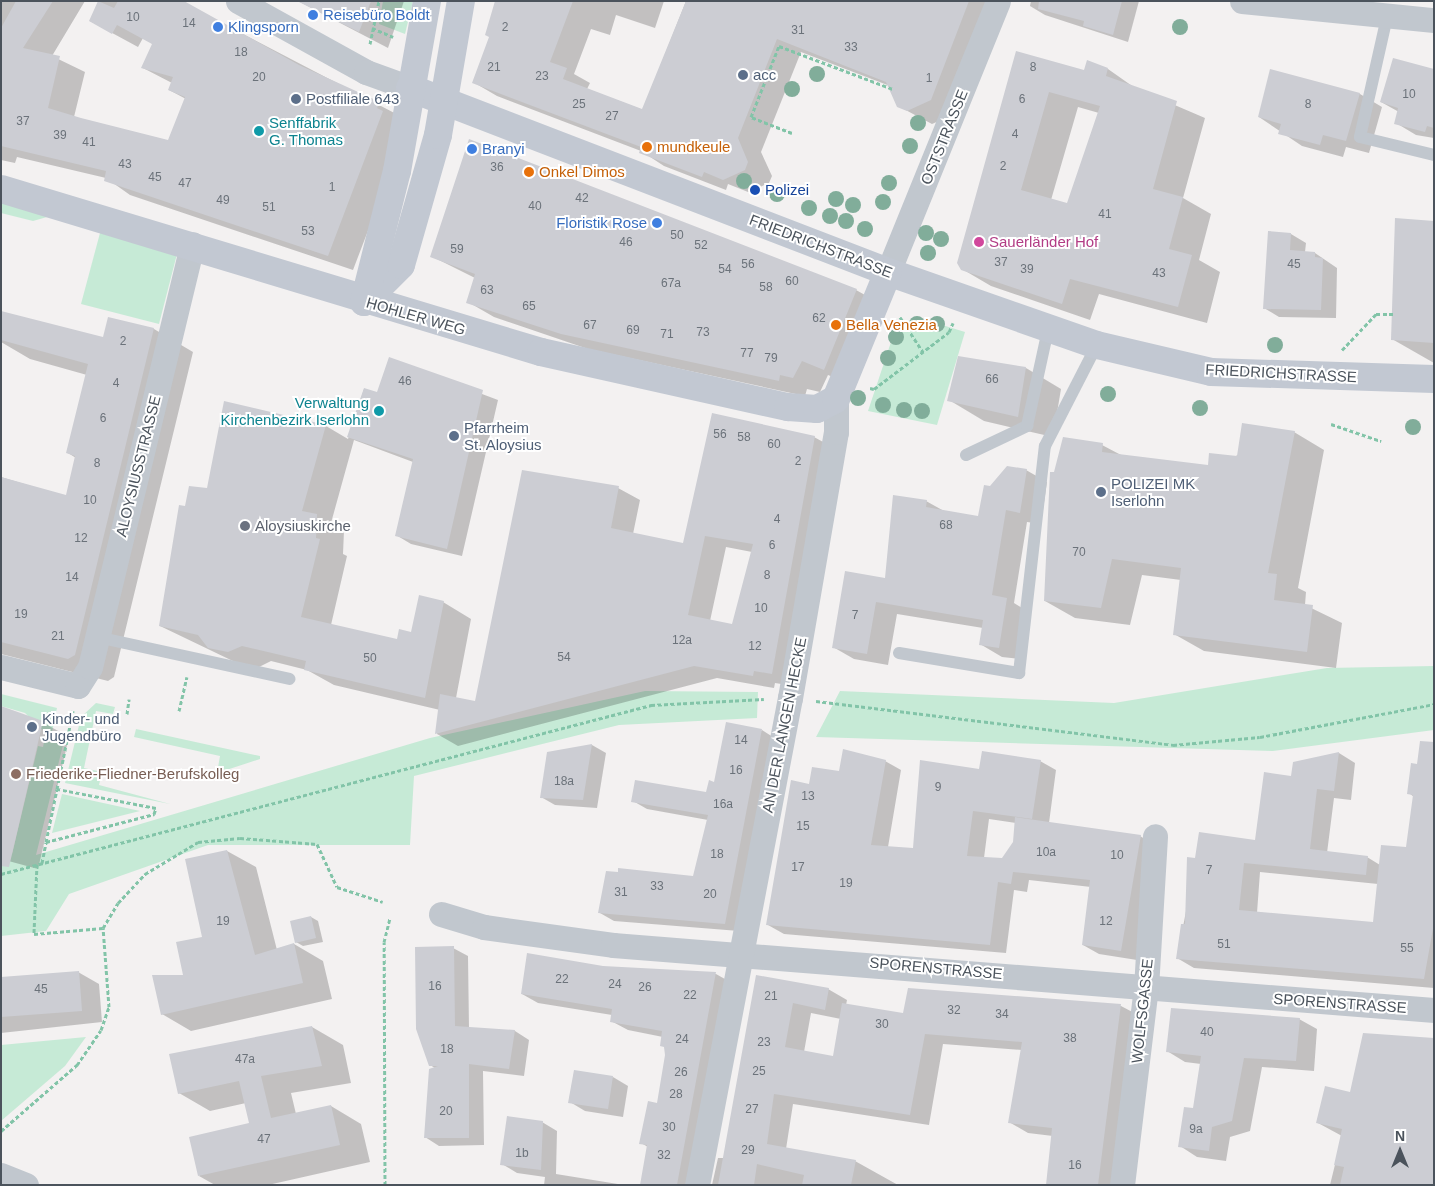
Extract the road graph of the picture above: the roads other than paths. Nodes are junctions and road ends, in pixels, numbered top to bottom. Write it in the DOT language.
graph roads {
  1 [pos="238,1"];
  2 [pos="427,1"];
  3 [pos="461,1"];
  4 [pos="998,1"];
  5 [pos="1242,1"];
  6 [pos="1284,5"];
  7 [pos="1387,17"];
  8 [pos="1434,20"];
  9 [pos="410,88"];
  10 [pos="444,103"];
  11 [pos="1434,155"];
  12 [pos="1,188"];
  13 [pos="192,244"];
  14 [pos="888,272"];
  15 [pos="364,302"];
  16 [pos="1048,330"];
  17 [pos="1097,345"];
  18 [pos="1434,379"];
  19 [pos="836,399"];
  20 [pos="966,455"];
  21 [pos="97,637"];
  22 [pos="899,652"];
  23 [pos="1,667"];
  24 [pos="289,679"];
  25 [pos="1155,836"];
  26 [pos="441,914"];
  27 [pos="741,951"];
  28 [pos="1146,988"];
  29 [pos="1434,1010"];
  30 [pos="1,1175"];
  31 [pos="26,1185"];
  32 [pos="697,1185"];
  33 [pos="1122,1185"];
  1 -- 9 [label="street, FRIEDRICHSTRASSE"];
  2 -- 9 [label="street"];
  3 -- 10 [label="street"];
  4 -- 14 [label="street, OSTSTRASSE"];
  5 -- 6 [label="street"];
  6 -- 7 [label="street"];
  7 -- 8 [label="street"];
  7 -- 11 [label="lane"];
  9 -- 10 [label="street, FRIEDRICHSTRASSE"];
  9 -- 15 [label="street"];
  10 -- 14 [label="street, FRIEDRICHSTRASSE"];
  10 -- 15 [label="street"];
  12 -- 13 [label="street, HOHLER WEG"];
  13 -- 15 [label="street, HOHLER WEG"];
  13 -- 21 [label="street, ALOYSIUSSTRASSE"];
  14 -- 16 [label="street, FRIEDRICHSTRASSE"];
  14 -- 19 [label="street, AN DER LANGEN HECKE"];
  15 -- 19 [label="street, HOHLER WEG"];
  16 -- 17 [label="street, FRIEDRICHSTRASSE"];
  16 -- 20 [label="lane"];
  17 -- 18 [label="street, FRIEDRICHSTRASSE"];
  17 -- 22 [label="lane"];
  19 -- 27 [label="street, AN DER LANGEN HECKE"];
  21 -- 23 [label="street, ALOYSIUSSTRASSE"];
  21 -- 24 [label="lane"];
  25 -- 28 [label="street, WOLFSGASSE"];
  26 -- 27 [label="street, SPORENSTRASSE"];
  27 -- 28 [label="street, SPORENSTRASSE"];
  27 -- 32 [label="street, AN DER LANGEN HECKE"];
  28 -- 29 [label="street, SPORENSTRASSE"];
  28 -- 33 [label="street, WOLFSGASSE"];
  30 -- 31 [label="street"];
}
